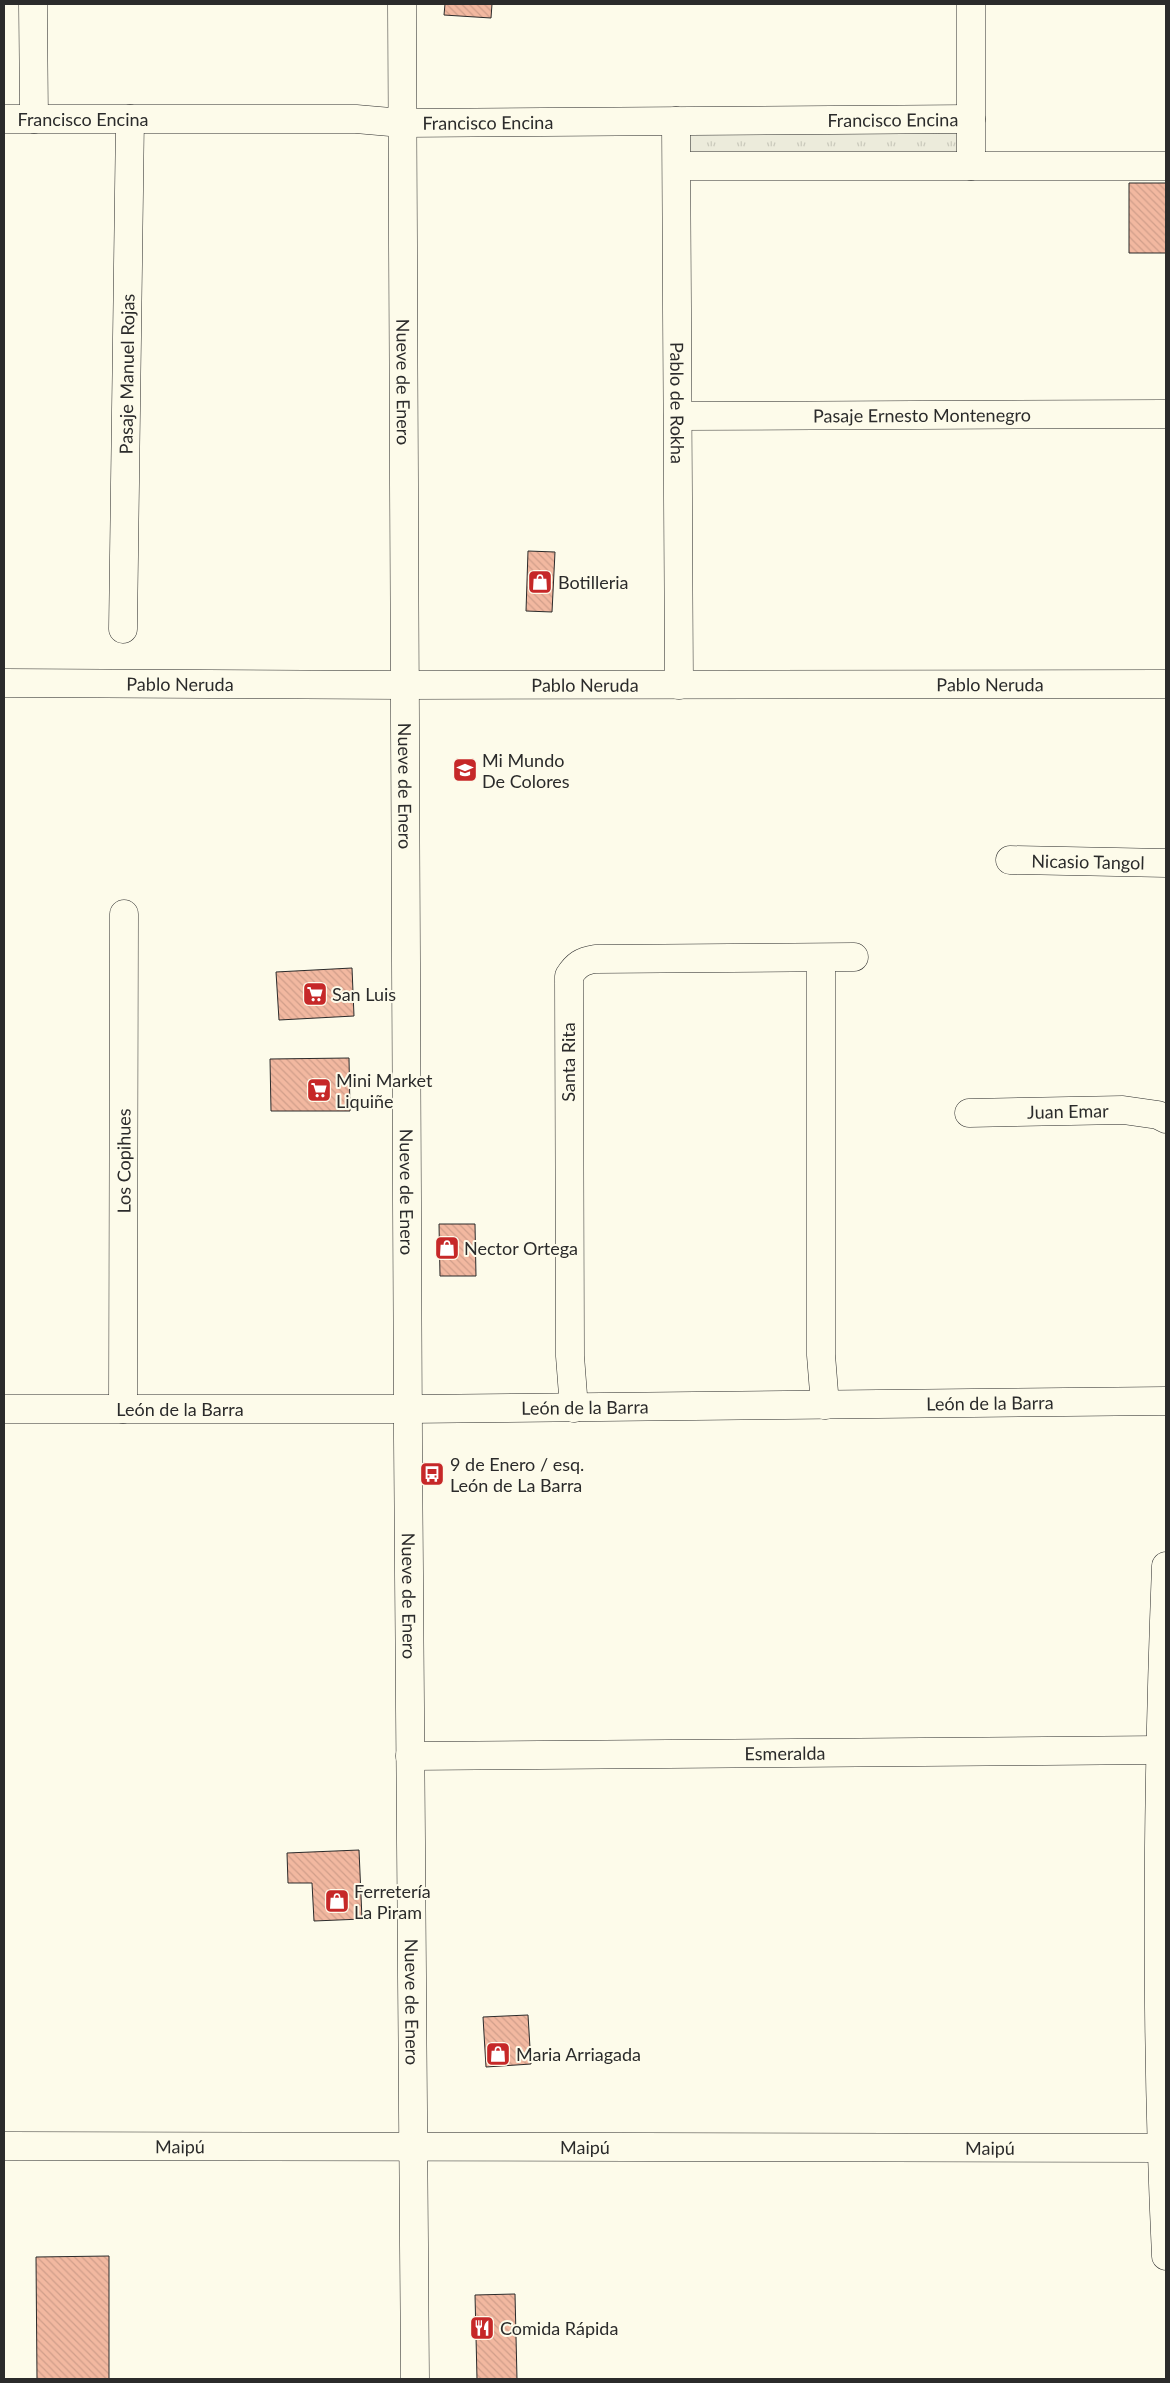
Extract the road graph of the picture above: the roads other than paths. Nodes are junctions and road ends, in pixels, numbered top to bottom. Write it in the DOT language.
graph roads {
  1 [pos="33,4"];
  2 [pos="402,4"];
  3 [pos="971,4"];
  4 [pos="4,119"];
  5 [pos="34,119"];
  6 [pos="130,119"];
  7 [pos="971,119"];
  8 [pos="676,121"];
  9 [pos="402,123"];
  10 [pos="677,166"];
  11 [pos="970,166"];
  12 [pos="1166,166"];
  13 [pos="1166,414"];
  14 [pos="678,416"];
  15 [pos="124,629"];
  16 [pos="4,683"];
  17 [pos="1166,684"];
  18 [pos="404,685"];
  19 [pos="679,685"];
  20 [pos="1010,860"];
  21 [pos="1166,863"];
  22 [pos="124,914"];
  23 [pos="854,957"];
  24 [pos="821,958"];
  25 [pos="969,1113"];
  26 [pos="1166,1119"];
  27 [pos="1166,1401"];
  28 [pos="825,1405"];
  29 [pos="574,1408"];
  30 [pos="4,1409"];
  31 [pos="123,1409"];
  32 [pos="408,1409"];
  33 [pos="1166,1566"];
  34 [pos="1164,1654"];
  35 [pos="1160,1750"];
  36 [pos="410,1756"];
  37 [pos="1162,1904"];
  38 [pos="4,2146"];
  39 [pos="413,2146"];
  40 [pos="1163,2148"];
  41 [pos="1166,2256"];
  42 [pos="415,2379"];
  1 -- 5 [label="street"];
  2 -- 9 [label="street, Nueve de Enero"];
  3 -- 7 [label="street"];
  4 -- 5 [label="street, Francisco Encina"];
  5 -- 6 [label="street, Francisco Encina"];
  6 -- 9 [label="street, Francisco Encina"];
  6 -- 15 [label="street, Pasaje Manuel Rojas"];
  7 -- 8 [label="street, Francisco Encina"];
  7 -- 11 [label="street"];
  8 -- 9 [label="street, Francisco Encina"];
  8 -- 10 [label="street, Pablo de Rokha"];
  9 -- 18 [label="street, Nueve de Enero"];
  10 -- 11 [label="street"];
  10 -- 14 [label="street, Pablo de Rokha"];
  11 -- 12 [label="street"];
  13 -- 14 [label="street, Pasaje Ernesto Montenegro"];
  14 -- 19 [label="street, Pablo de Rokha"];
  16 -- 18 [label="street, Pablo Neruda"];
  17 -- 19 [label="street, Pablo Neruda"];
  18 -- 19 [label="street, Pablo Neruda"];
  18 -- 32 [label="street, Nueve de Enero"];
  20 -- 21 [label="street, Nicasio Tangol"];
  22 -- 31 [label="street, Los Copihues"];
  23 -- 24 [label="street, Santa Rita"];
  24 -- 28 [label="street"];
  24 -- 29 [label="street, Santa Rita"];
  25 -- 26 [label="street, Juan Emar"];
  27 -- 28 [label="street, León de la Barra"];
  28 -- 29 [label="street, León de la Barra"];
  29 -- 32 [label="street, León de la Barra"];
  30 -- 31 [label="street, León de la Barra"];
  31 -- 32 [label="street, León de la Barra"];
  32 -- 36 [label="street, Nueve de Enero"];
  33 -- 34 [label="street"];
  34 -- 35 [label="street"];
  35 -- 36 [label="street, Esmeralda"];
  35 -- 37 [label="street"];
  36 -- 39 [label="street, Nueve de Enero"];
  37 -- 40 [label="street"];
  38 -- 39 [label="street, Maipú"];
  39 -- 40 [label="street, Maipú"];
  39 -- 42 [label="street, Nueve de Enero"];
  40 -- 41 [label="street"];
}
